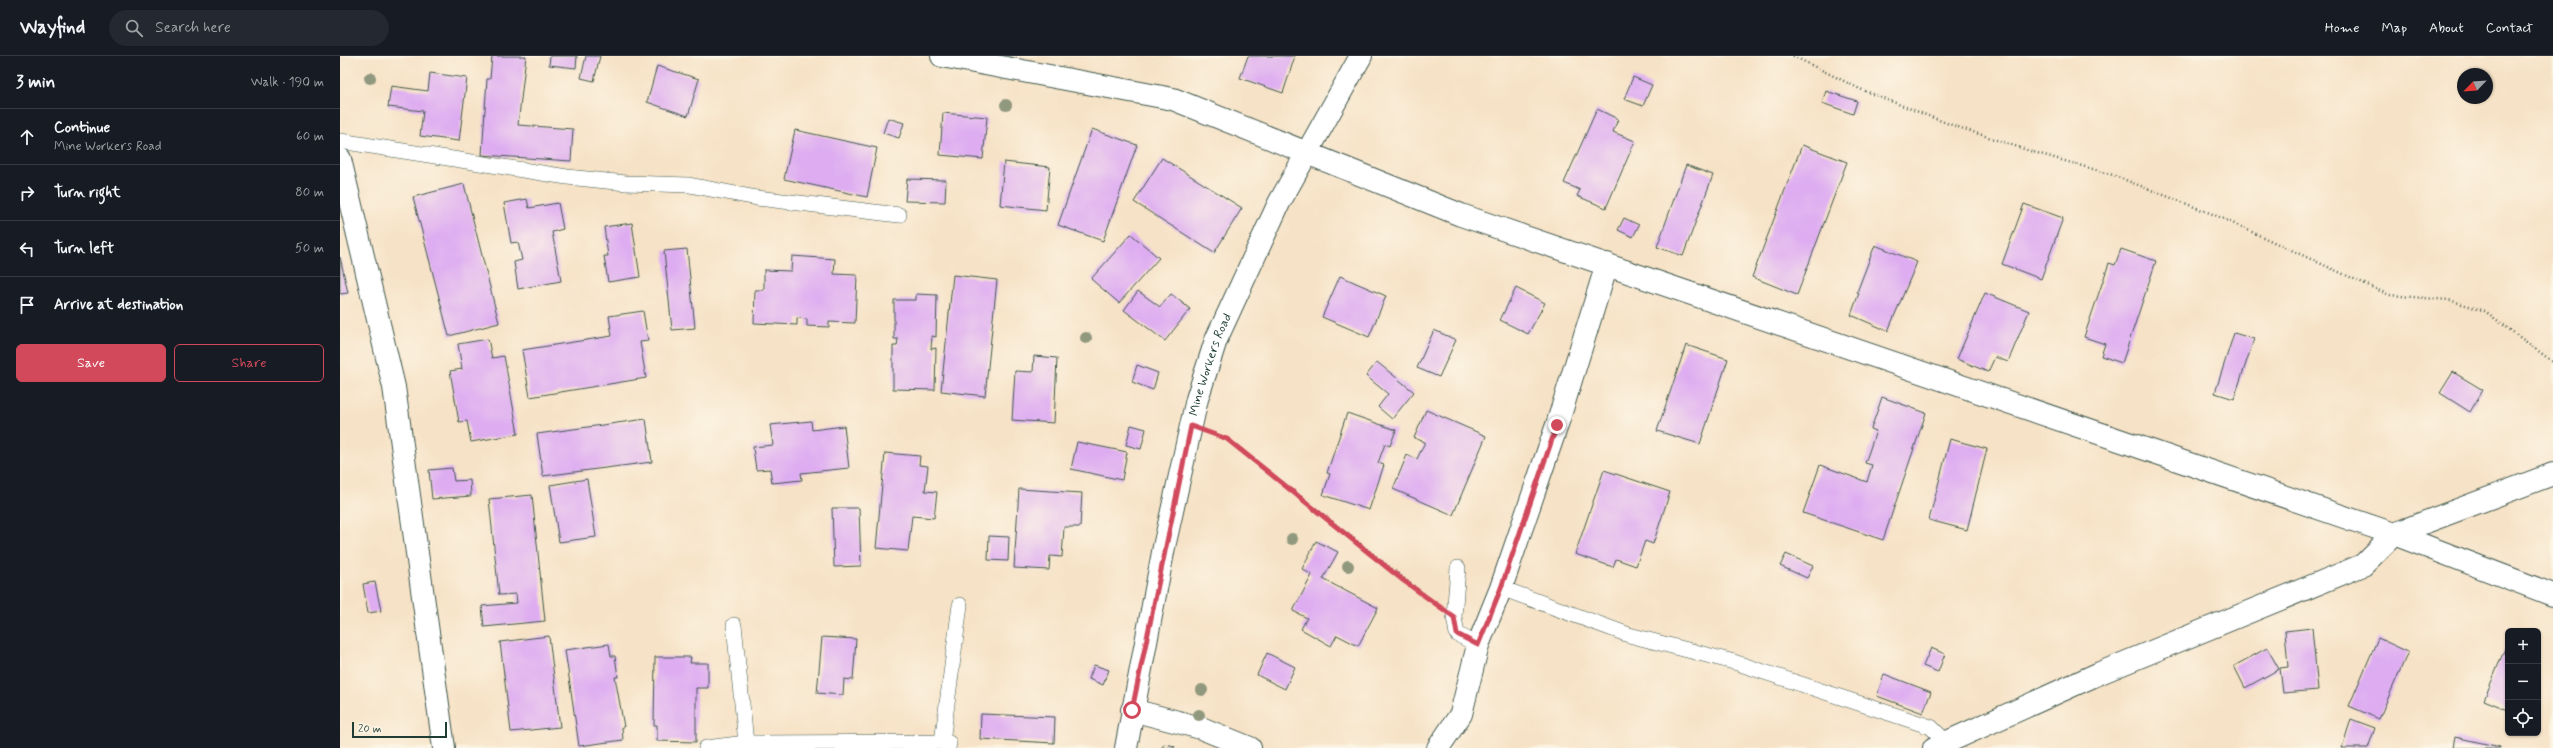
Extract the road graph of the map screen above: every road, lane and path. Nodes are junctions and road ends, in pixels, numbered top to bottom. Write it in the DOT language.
graph roads {
  1 [pos="942,56"];
  2 [pos="1361,56"];
  3 [pos="1793,56"];
  4 [pos="340,142"];
  5 [pos="1306,154"];
  6 [pos="340,159"];
  7 [pos="898,215"];
  8 [pos="1607,264"];
  9 [pos="2553,362"];
  10 [pos="1191,426"];
  11 [pos="2553,474"];
  12 [pos="2394,534"];
  13 [pos="1458,568"];
  14 [pos="1501,588"];
  15 [pos="2553,595"];
  16 [pos="960,605"];
  17 [pos="1454,617"];
  18 [pos="734,625"];
  19 [pos="1478,645"];
  20 [pos="1132,710"];
  21 [pos="746,742"];
  22 [pos="945,745"];
  23 [pos="1940,746"];
  24 [pos="444,748"];
  25 [pos="706,748"];
  26 [pos="713,748"];
  27 [pos="1126,748"];
  28 [pos="1250,748"];
  29 [pos="1438,748"];
  1 -- 5 [label="street"];
  2 -- 5 [label="street, Mine Workers Road"];
  3 -- 9 [label="path"];
  4 -- 7 [label="lane"];
  5 -- 8 [label="street"];
  5 -- 10 [label="street, Mine Workers Road"];
  6 -- 24 [label="street"];
  8 -- 12 [label="street"];
  8 -- 14 [label="street"];
  10 -- 17 [label="path"];
  10 -- 20 [label="street, Mine Workers Road"];
  11 -- 12 [label="street"];
  12 -- 15 [label="street"];
  12 -- 23 [label="street"];
  13 -- 17 [label="lane"];
  14 -- 19 [label="street"];
  14 -- 23 [label="lane"];
  16 -- 22 [label="lane"];
  17 -- 19 [label="lane"];
  18 -- 21 [label="lane"];
  19 -- 29 [label="street"];
  20 -- 27 [label="street, Mine Workers Road"];
  20 -- 28 [label="street"];
  21 -- 22 [label="lane"];
  21 -- 26 [label="lane"];
  25 -- 26 [label="lane"];
}
